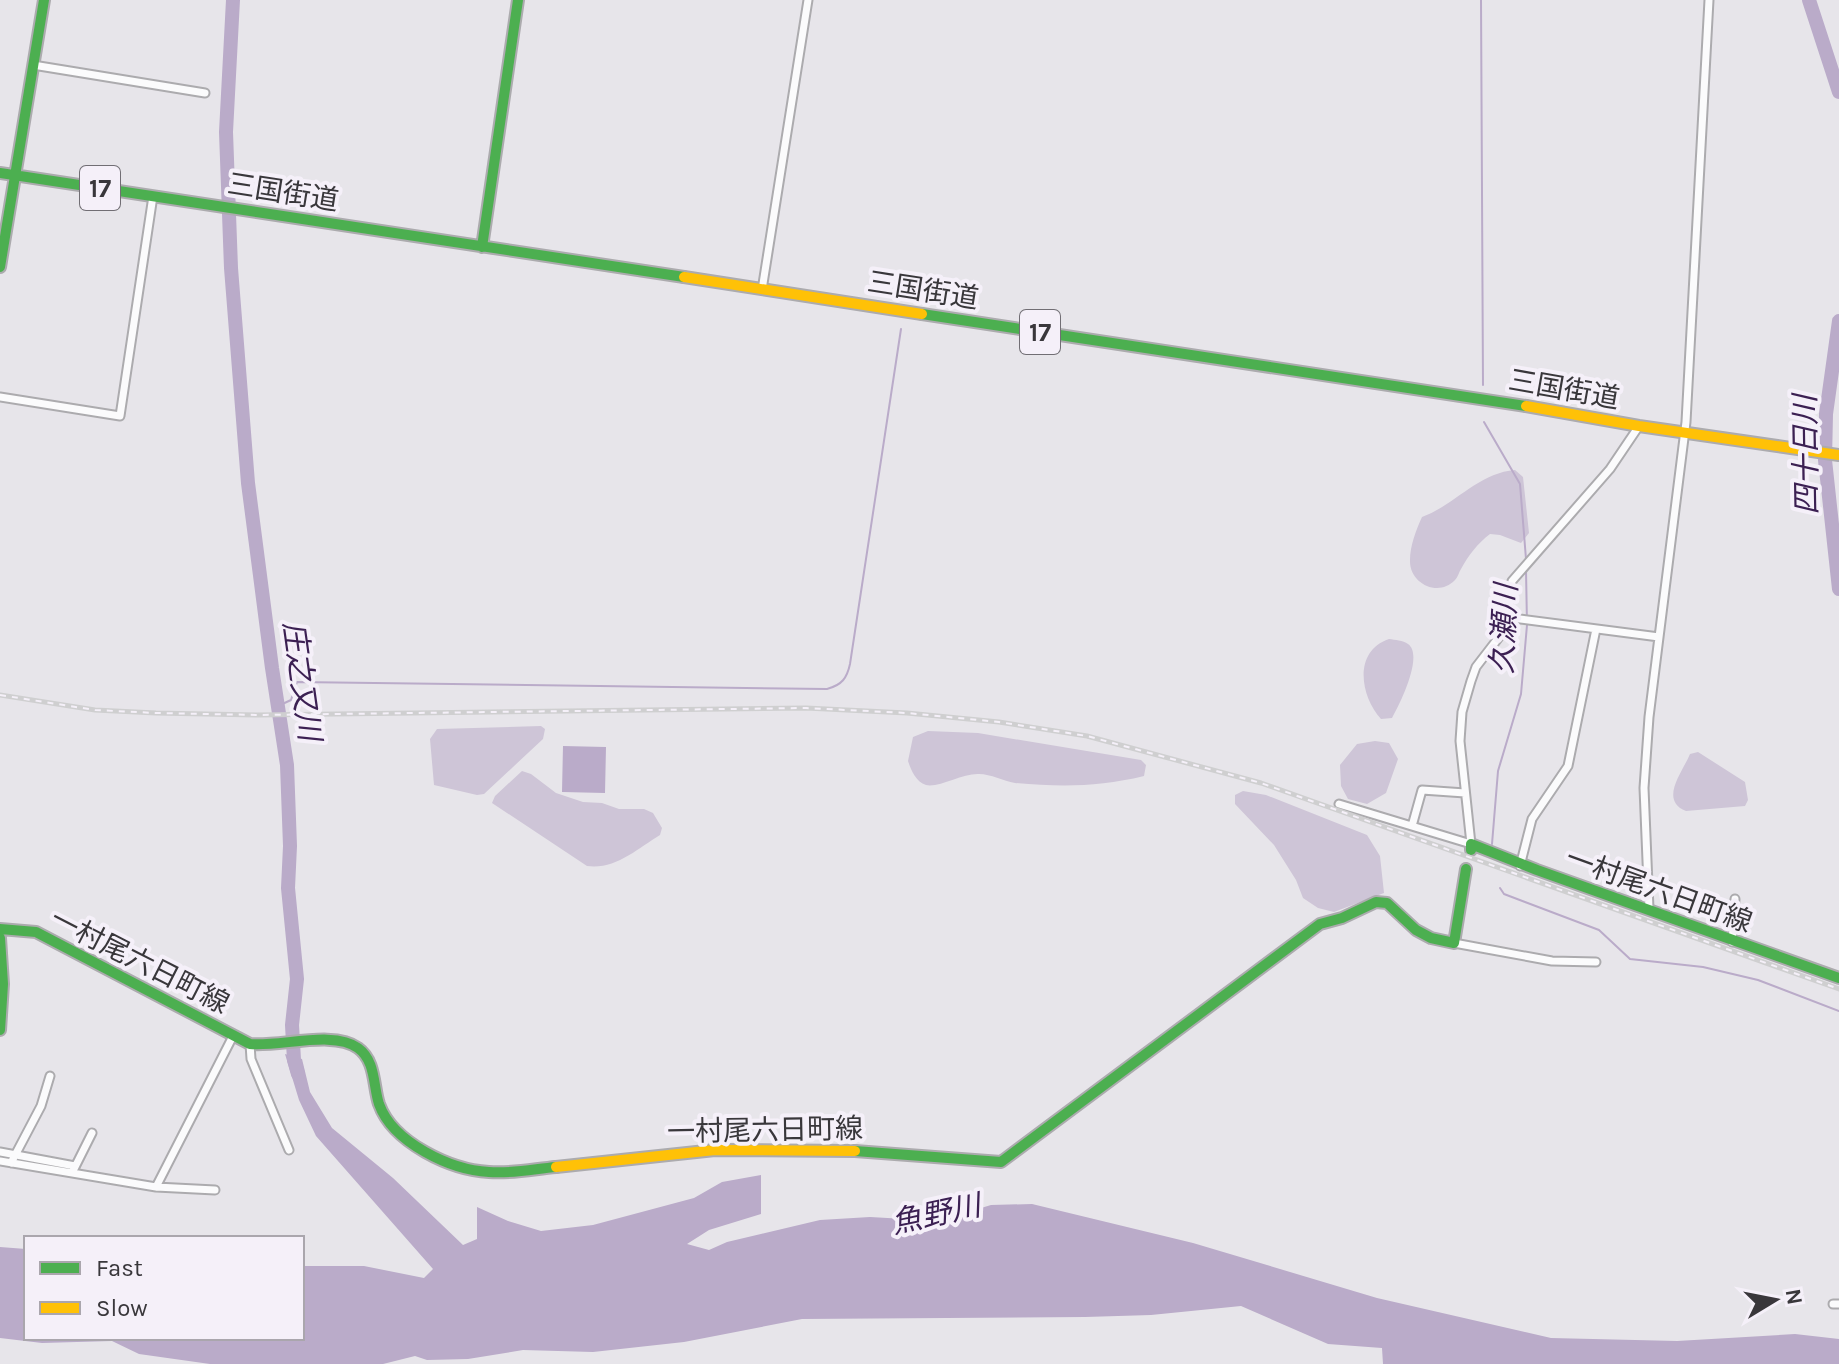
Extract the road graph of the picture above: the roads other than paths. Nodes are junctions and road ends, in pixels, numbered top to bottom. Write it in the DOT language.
graph roads {
  1 [pos="44,0"];
  2 [pos="518,0"];
  3 [pos="808,0"];
  4 [pos="1709,0"];
  5 [pos="33,65"];
  6 [pos="205,93"];
  7 [pos="0,173"];
  8 [pos="15,176"];
  9 [pos="153,196"];
  10 [pos="482,247"];
  11 [pos="0,267"];
  12 [pos="762,290"];
  13 [pos="0,397"];
  14 [pos="1639,426"];
  15 [pos="1684,432"];
  16 [pos="1839,455"];
  17 [pos="1505,617"];
  18 [pos="1596,629"];
  19 [pos="1659,637"];
  20 [pos="1465,793"];
  21 [pos="1339,804"];
  22 [pos="1412,826"];
  23 [pos="1471,847"];
  24 [pos="1520,866"];
  25 [pos="1466,869"];
  26 [pos="1735,899"];
  27 [pos="1649,909"];
  28 [pos="0,929"];
  29 [pos="0,938"];
  30 [pos="1732,942"];
  31 [pos="1454,943"];
  32 [pos="1596,962"];
  33 [pos="1839,978"];
  34 [pos="0,1030"];
  35 [pos="233,1036"];
  36 [pos="250,1044"];
  37 [pos="50,1076"];
  38 [pos="92,1133"];
  39 [pos="289,1150"];
  40 [pos="0,1152"];
  41 [pos="15,1154"];
  42 [pos="0,1161"];
  43 [pos="11,1163"];
  44 [pos="74,1170"];
  45 [pos="156,1187"];
  46 [pos="215,1190"];
  1 -- 5 [label="main road"];
  2 -- 10 [label="main road"];
  3 -- 12 [label="street"];
  4 -- 15 [label="street"];
  5 -- 6 [label="street"];
  5 -- 8 [label="main road"];
  7 -- 8 [label="main road, 三国街道 / 17"];
  8 -- 9 [label="main road, 三国街道 / 17"];
  8 -- 11 [label="main road"];
  9 -- 10 [label="main road, 三国街道 / 17"];
  9 -- 13 [label="street"];
  10 -- 12 [label="main road, 三国街道 / 17"];
  12 -- 14 [label="main road, 三国街道 / 17"];
  14 -- 15 [label="main road, 三国街道 / 17"];
  14 -- 17 [label="street"];
  15 -- 16 [label="main road, 三国街道 / 17"];
  15 -- 19 [label="street"];
  17 -- 18 [label="street"];
  17 -- 20 [label="street"];
  18 -- 19 [label="street"];
  18 -- 24 [label="street"];
  19 -- 27 [label="street"];
  20 -- 22 [label="street"];
  20 -- 23 [label="street"];
  21 -- 22 [label="street"];
  22 -- 23 [label="street"];
  23 -- 24 [label="main road, 一村尾六日町線"];
  24 -- 27 [label="main road, 一村尾六日町線"];
  25 -- 31 [label="main road"];
  26 -- 30 [label="street"];
  27 -- 30 [label="main road, 一村尾六日町線"];
  28 -- 35 [label="main road, 一村尾六日町線"];
  29 -- 34 [label="main road"];
  30 -- 33 [label="main road, 一村尾六日町線"];
  31 -- 32 [label="street"];
  31 -- 36 [label="main road, 一村尾六日町線"];
  35 -- 36 [label="main road, 一村尾六日町線"];
  35 -- 45 [label="street"];
  36 -- 39 [label="street"];
  37 -- 41 [label="street"];
  38 -- 44 [label="street"];
  40 -- 41 [label="street"];
  41 -- 43 [label="street"];
  41 -- 44 [label="street"];
  42 -- 43 [label="street"];
  43 -- 44 [label="street"];
  44 -- 45 [label="street"];
  45 -- 46 [label="street"];
}
